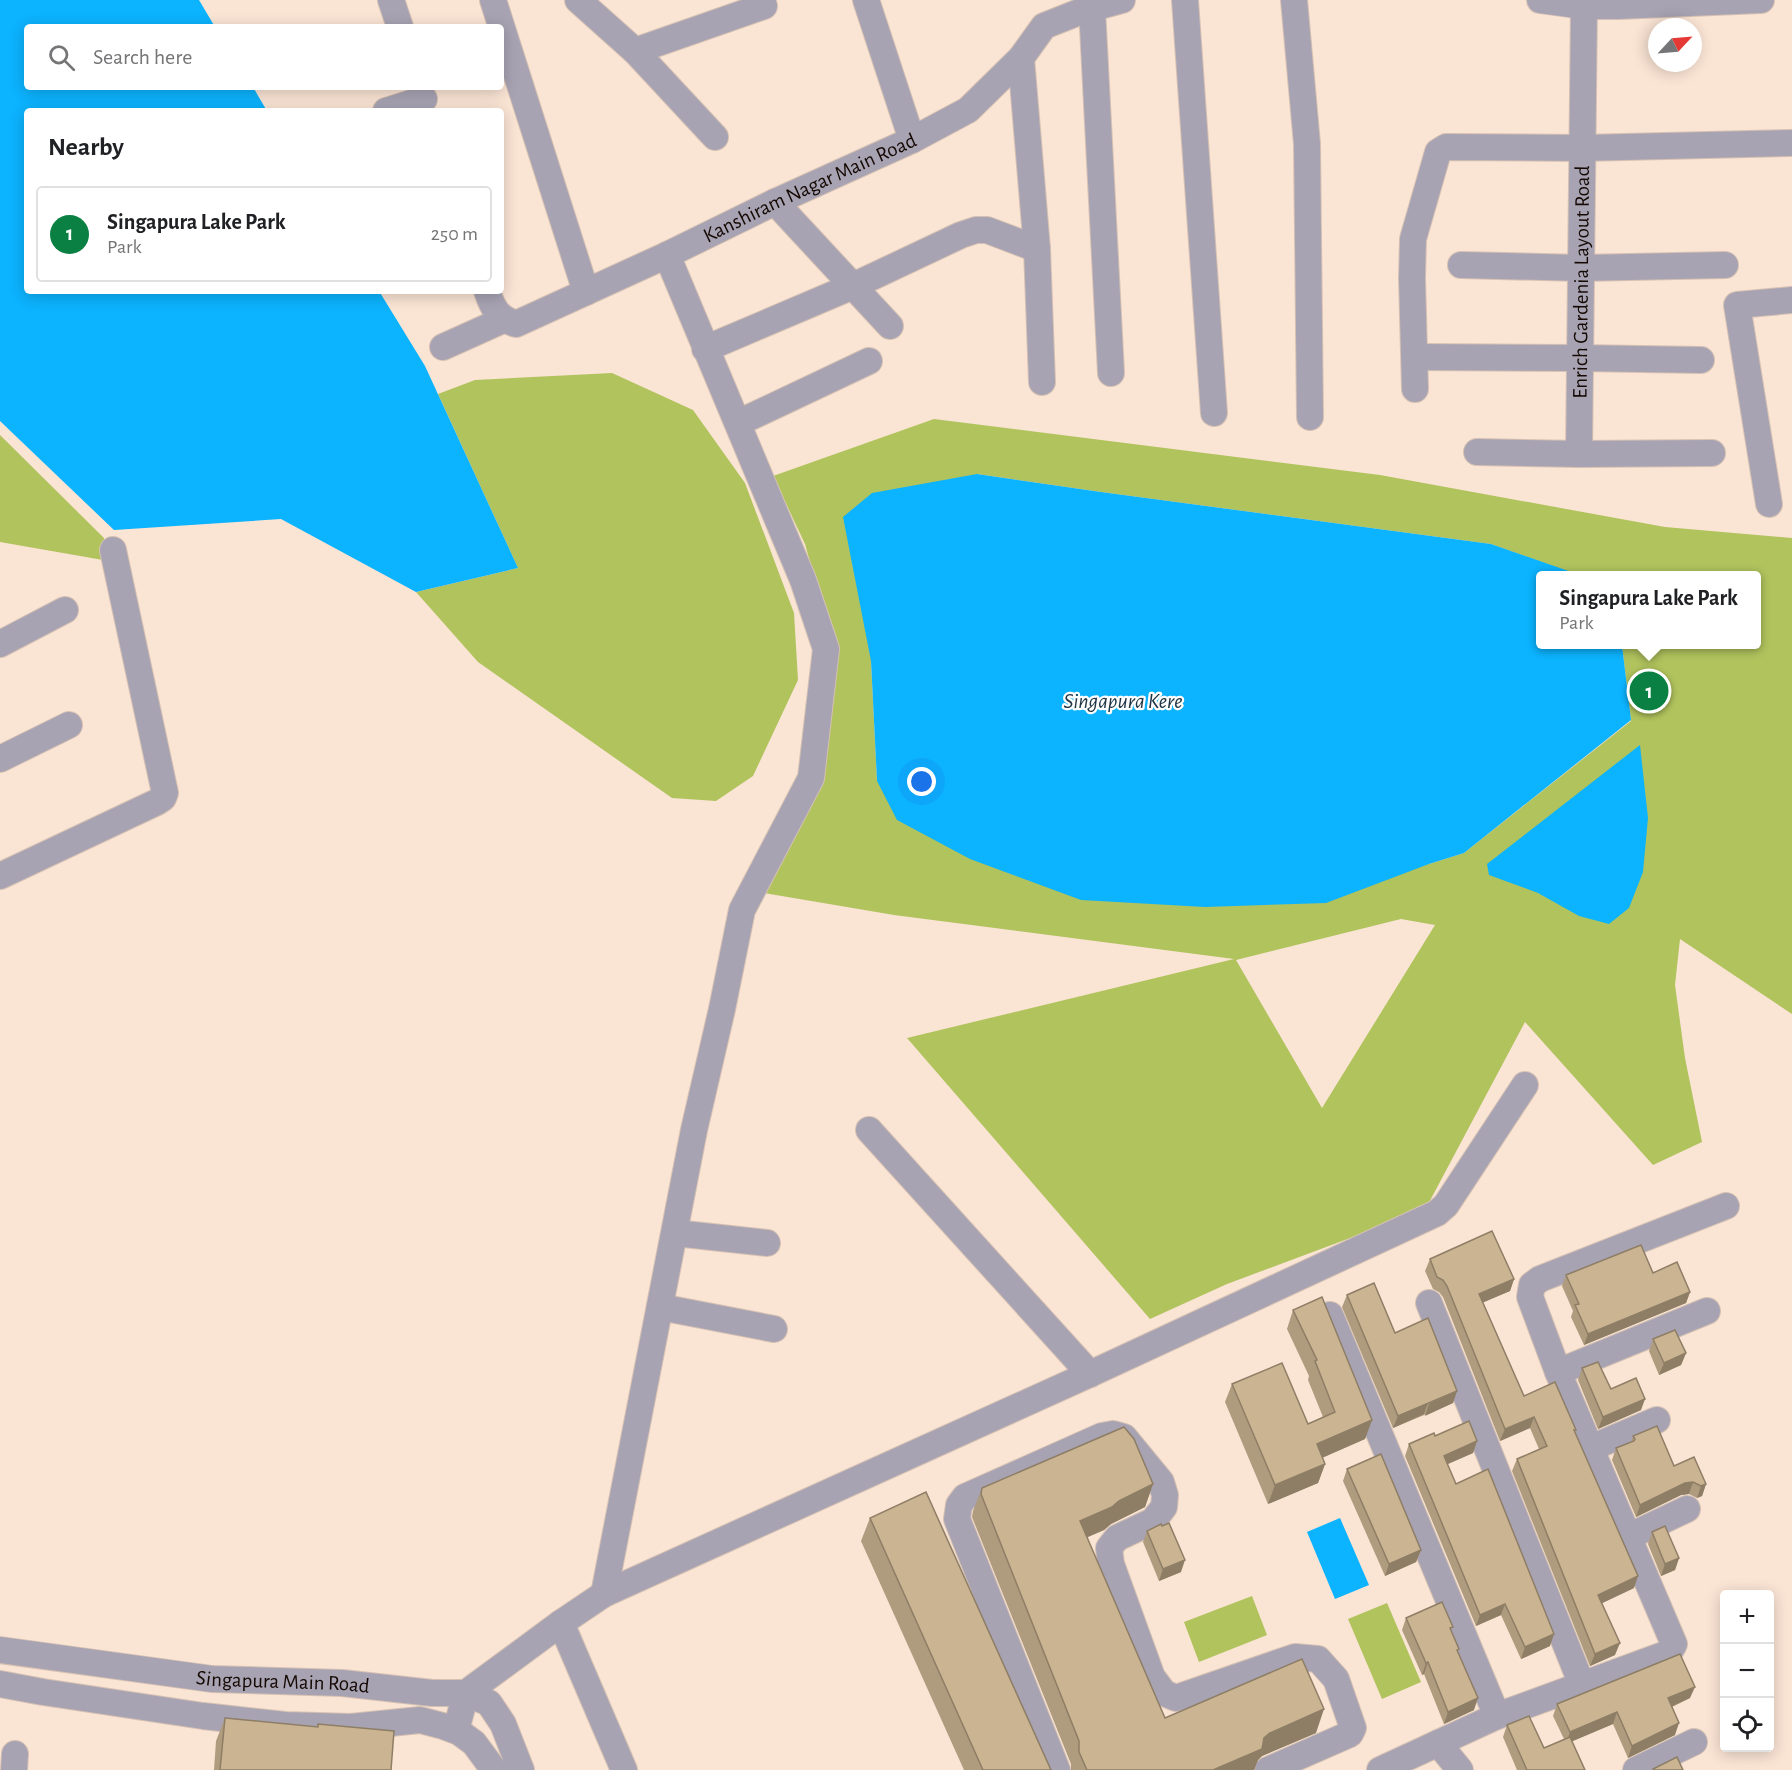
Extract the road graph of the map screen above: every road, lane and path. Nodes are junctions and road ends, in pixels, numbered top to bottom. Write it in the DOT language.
graph roads {
  1 [pos="391,0"];
  2 [pos="493,0"];
  3 [pos="578,0"];
  4 [pos="866,0"];
  5 [pos="1122,0"];
  6 [pos="1185,0"];
  7 [pos="1294,0"];
  8 [pos="1539,0"];
  9 [pos="1750,0"];
  10 [pos="1761,0"];
  11 [pos="1617,3"];
  12 [pos="764,6"];
  13 [pos="1584,6"];
  14 [pos="1092,8"];
  15 [pos="399,24"];
  16 [pos="501,24"];
  17 [pos="504,35"];
  18 [pos="635,51"];
  19 [pos="1021,58"];
  20 [pos="424,99"];
  21 [pos="396,108"];
  22 [pos="715,137"];
  23 [pos="912,140"];
  24 [pos="1792,143"];
  25 [pos="1582,148"];
  26 [pos="775,202"];
  27 [pos="1036,249"];
  28 [pos="667,255"];
  29 [pos="1461,265"];
  30 [pos="1725,265"];
  31 [pos="1581,268"];
  32 [pos="853,286"];
  33 [pos="586,292"];
  34 [pos="488,294"];
  35 [pos="1792,300"];
  36 [pos="503,320"];
  37 [pos="891,326"];
  38 [pos="443,347"];
  39 [pos="705,349"];
  40 [pos="1415,357"];
  41 [pos="1580,357"];
  42 [pos="1701,360"];
  43 [pos="869,361"];
  44 [pos="1111,373"];
  45 [pos="1042,382"];
  46 [pos="1415,389"];
  47 [pos="1214,413"];
  48 [pos="1310,417"];
  49 [pos="738,423"];
  50 [pos="1477,452"];
  51 [pos="1712,453"];
  52 [pos="1579,454"];
  53 [pos="1769,504"];
  54 [pos="113,550"];
  55 [pos="65,610"];
  56 [pos="0,644"];
  57 [pos="69,725"];
  58 [pos="0,759"];
  59 [pos="0,876"];
  60 [pos="1524,1085"];
  61 [pos="869,1130"];
  62 [pos="1726,1206"];
  63 [pos="675,1233"];
  64 [pos="766,1243"];
  65 [pos="1429,1303"];
  66 [pos="660,1307"];
  67 [pos="1707,1311"];
  68 [pos="1330,1315"];
  69 [pos="774,1329"];
  70 [pos="1558,1372"];
  71 [pos="1090,1374"];
  72 [pos="1657,1420"];
  73 [pos="1591,1448"];
  74 [pos="1687,1509"];
  75 [pos="1628,1538"];
  76 [pos="604,1594"];
  77 [pos="561,1623"];
  78 [pos="0,1650"];
  79 [pos="0,1684"];
  80 [pos="1582,1685"];
  81 [pos="466,1693"];
  82 [pos="1497,1716"];
  83 [pos="456,1731"];
  84 [pos="1694,1742"];
  85 [pos="1438,1743"];
  86 [pos="1309,1762"];
  87 [pos="1271,1769"];
  88 [pos="494,1770"];
  89 [pos="521,1770"];
  90 [pos="624,1770"];
  91 [pos="1057,1770"];
  92 [pos="1380,1770"];
  93 [pos="1460,1770"];
  94 [pos="1636,1770"];
  1 -- 15 [label="street"];
  2 -- 16 [label="street"];
  3 -- 18 [label="street"];
  4 -- 23 [label="street"];
  5 -- 14 [label="street, Kanshiram Nagar Main Road"];
  6 -- 47 [label="street"];
  7 -- 48 [label="street"];
  8 -- 13 [label="street"];
  9 -- 10 [label="street"];
  9 -- 11 [label="street"];
  11 -- 13 [label="street"];
  12 -- 18 [label="street"];
  13 -- 25 [label="street, Enrich Gardenia Layout Road"];
  14 -- 19 [label="street, Kanshiram Nagar Main Road"];
  14 -- 44 [label="street"];
  17 -- 33 [label="street"];
  18 -- 22 [label="street"];
  19 -- 23 [label="street, Kanshiram Nagar Main Road"];
  19 -- 27 [label="street"];
  20 -- 21 [label="street"];
  23 -- 26 [label="street, Kanshiram Nagar Main Road"];
  24 -- 25 [label="street"];
  25 -- 31 [label="street, Enrich Gardenia Layout Road"];
  25 -- 40 [label="street"];
  26 -- 28 [label="street, Kanshiram Nagar Main Road"];
  26 -- 32 [label="street"];
  27 -- 32 [label="street"];
  27 -- 45 [label="street"];
  28 -- 33 [label="street, Kanshiram Nagar Main Road"];
  28 -- 39 [label="street"];
  29 -- 31 [label="street"];
  30 -- 31 [label="street"];
  31 -- 41 [label="street, Enrich Gardenia Layout Road"];
  32 -- 37 [label="street"];
  32 -- 39 [label="street"];
  33 -- 36 [label="street, Kanshiram Nagar Main Road"];
  34 -- 36 [label="street"];
  35 -- 53 [label="street"];
  36 -- 38 [label="street, Kanshiram Nagar Main Road"];
  39 -- 49 [label="street"];
  40 -- 41 [label="street"];
  40 -- 46 [label="street"];
  41 -- 42 [label="street"];
  41 -- 52 [label="street, Enrich Gardenia Layout Road"];
  43 -- 49 [label="street"];
  49 -- 63 [label="street"];
  50 -- 52 [label="street"];
  51 -- 52 [label="street"];
  54 -- 59 [label="street"];
  55 -- 56 [label="street"];
  57 -- 58 [label="street"];
  60 -- 71 [label="street"];
  61 -- 71 [label="street"];
  62 -- 70 [label="street"];
  63 -- 64 [label="street"];
  63 -- 66 [label="street"];
  65 -- 80 [label="street"];
  66 -- 69 [label="street"];
  66 -- 76 [label="street"];
  67 -- 70 [label="street"];
  68 -- 82 [label="street"];
  70 -- 73 [label="street"];
  71 -- 76 [label="street"];
  72 -- 73 [label="street"];
  73 -- 75 [label="street"];
  74 -- 75 [label="street"];
  75 -- 80 [label="street"];
  76 -- 77 [label="street"];
  77 -- 81 [label="street"];
  77 -- 90 [label="street"];
  78 -- 81 [label="street, Singapura Main Road"];
  79 -- 83 [label="street, Singapura Main Road"];
  80 -- 82 [label="street"];
  81 -- 83 [label="street"];
  81 -- 89 [label="street"];
  82 -- 85 [label="street"];
  83 -- 88 [label="street, Singapura Main Road"];
  84 -- 94 [label="street"];
  85 -- 92 [label="street"];
  85 -- 93 [label="street"];
  86 -- 87 [label="street"];
  86 -- 91 [label="street"];
}
